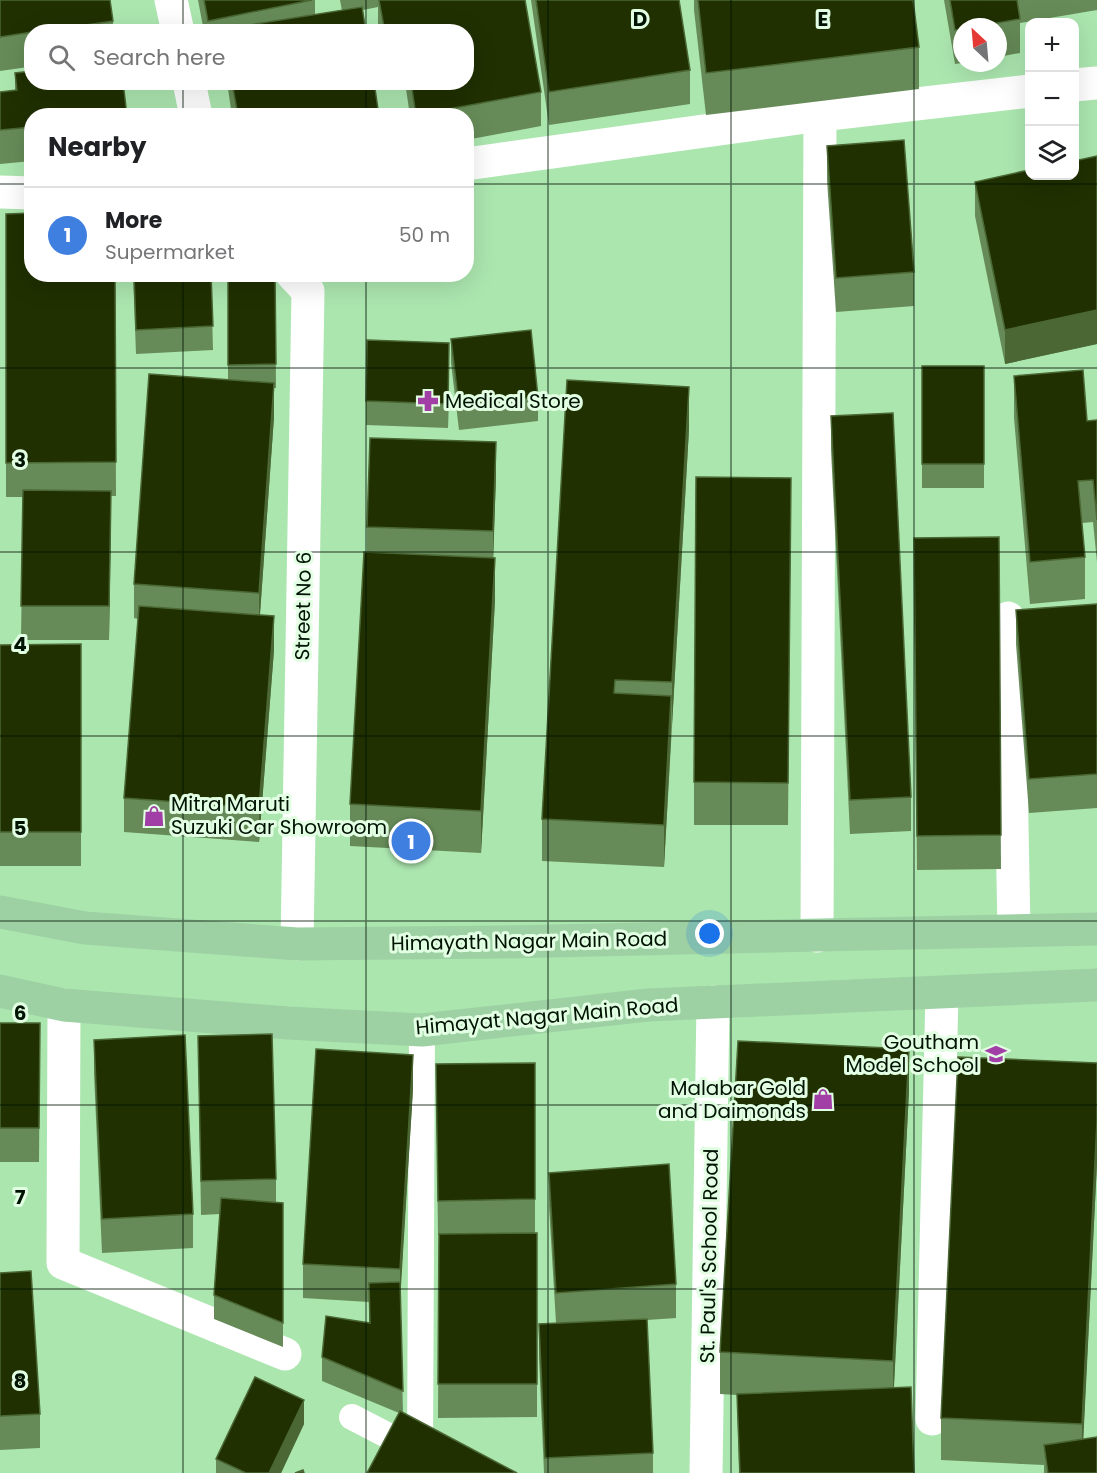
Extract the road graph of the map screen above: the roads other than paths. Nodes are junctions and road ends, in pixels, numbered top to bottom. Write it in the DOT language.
graph roads {
  1 [pos="171,0"];
  2 [pos="176,24"];
  3 [pos="1097,83"];
  4 [pos="1079,85"];
  5 [pos="191,90"];
  6 [pos="1025,91"];
  7 [pos="194,108"];
  8 [pos="820,115"];
  9 [pos="474,163"];
  10 [pos="0,192"];
  11 [pos="24,193"];
  12 [pos="300,282"];
  13 [pos="1008,618"];
  14 [pos="0,912"];
  15 [pos="1097,928"];
  16 [pos="1014,930"];
  17 [pos="817,936"];
  18 [pos="297,944"];
  19 [pos="1097,985"];
  20 [pos="0,991"];
  21 [pos="942,993"];
  22 [pos="713,1002"];
  23 [pos="64,1005"];
  24 [pos="422,1030"];
  25 [pos="285,1354"];
  26 [pos="352,1417"];
  27 [pos="932,1419"];
  28 [pos="420,1452"];
  29 [pos="460,1473"];
  30 [pos="706,1473"];
  1 -- 2 [label="street"];
  3 -- 4 [label="street"];
  5 -- 7 [label="street"];
  6 -- 8 [label="street"];
  8 -- 9 [label="street"];
  8 -- 17 [label="street"];
  10 -- 11 [label="street"];
  12 -- 18 [label="street, Street No 6"];
  13 -- 16 [label="street"];
  14 -- 18 [label="main road, Himayath Nagar Main Road"];
  15 -- 16 [label="main road, Himayath Nagar Main Road"];
  16 -- 17 [label="main road, Himayath Nagar Main Road"];
  17 -- 18 [label="main road, Himayath Nagar Main Road"];
  19 -- 21 [label="main road, Himayat Nagar Main Road"];
  20 -- 23 [label="main road, Himayat Nagar Main Road"];
  21 -- 22 [label="main road, Himayat Nagar Main Road"];
  21 -- 27 [label="street"];
  22 -- 24 [label="main road, Himayat Nagar Main Road"];
  22 -- 30 [label="street, St. Paul's School Road"];
  23 -- 24 [label="main road, Himayat Nagar Main Road"];
  23 -- 25 [label="street"];
  24 -- 28 [label="lane"];
  26 -- 28 [label="lane"];
  28 -- 29 [label="lane"];
}
